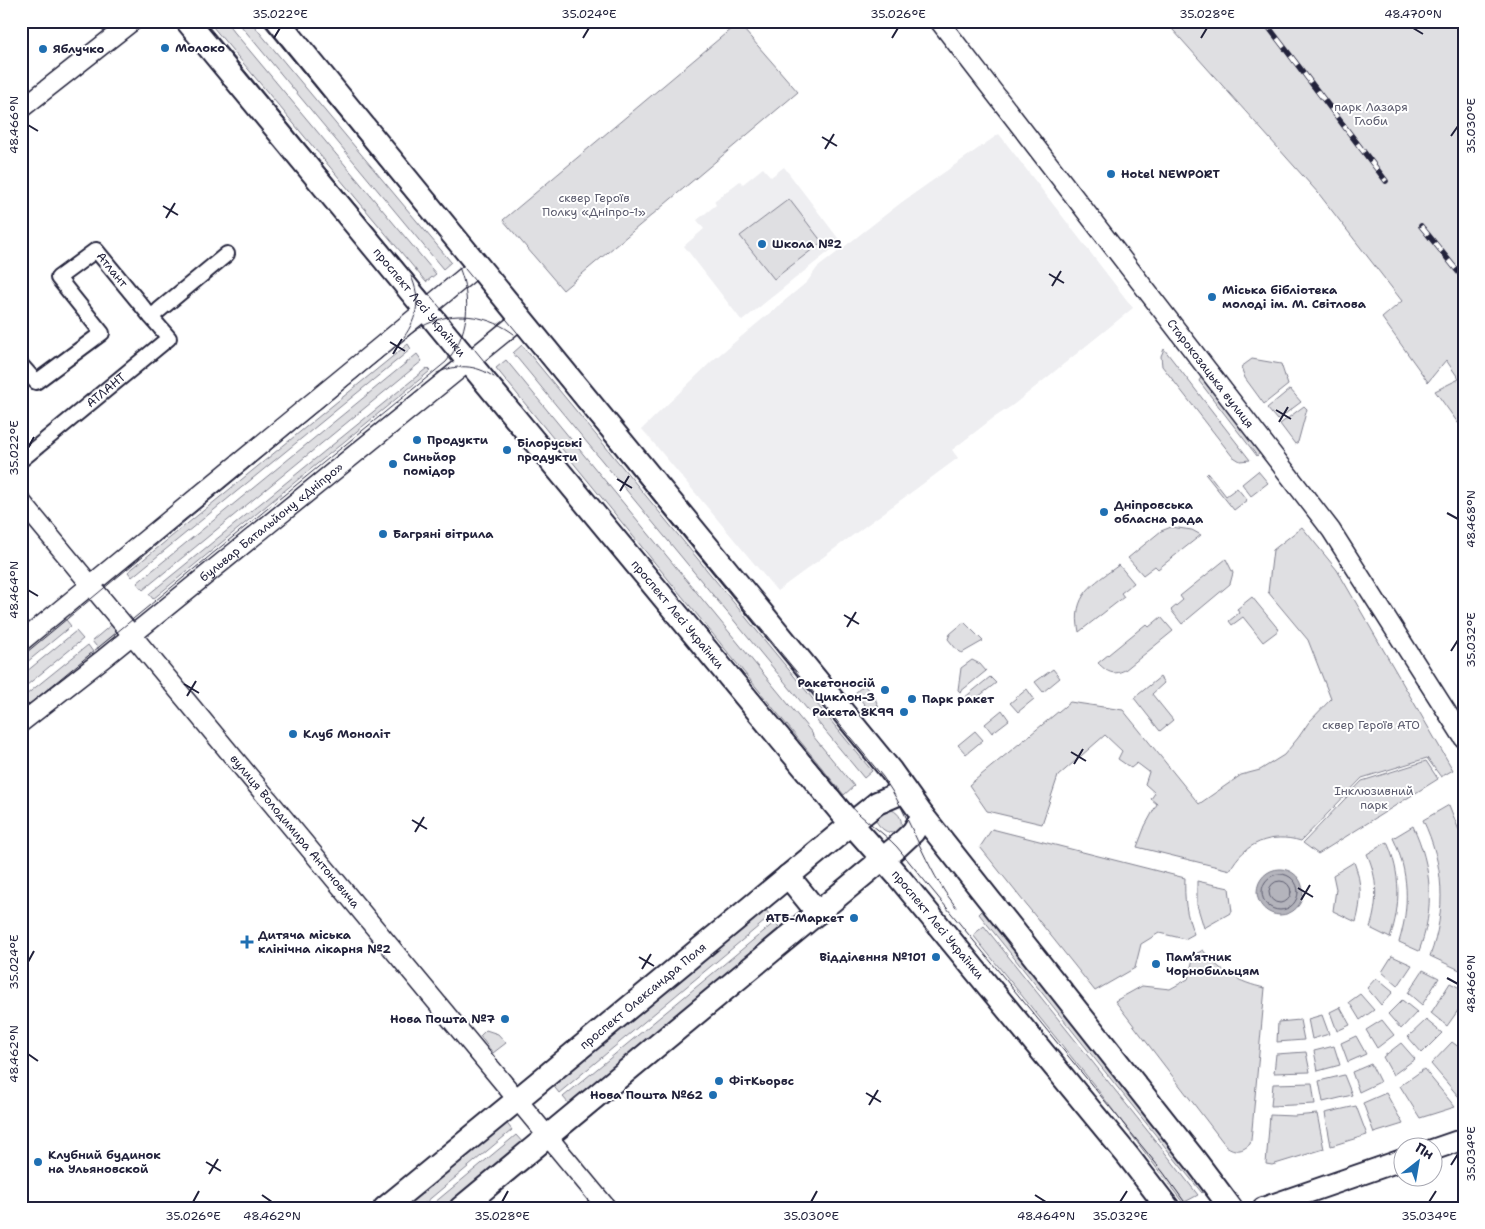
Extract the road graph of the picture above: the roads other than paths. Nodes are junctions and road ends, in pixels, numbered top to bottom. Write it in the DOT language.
graph roads {
  1 [pos="133,21"];
  2 [pos="187,21"];
  3 [pos="278,21"];
  4 [pos="939,21"];
  5 [pos="21,109"];
  6 [pos="223,257"];
  7 [pos="478,266"];
  8 [pos="424,309"];
  9 [pos="155,314"];
  10 [pos="521,320"];
  11 [pos="468,362"];
  12 [pos="21,365"];
  13 [pos="21,460"];
  14 [pos="21,501"];
  15 [pos="90,584"];
  16 [pos="132,635"];
  17 [pos="21,642"];
  18 [pos="21,723"];
  19 [pos="1464,739"];
  20 [pos="905,790"];
  21 [pos="923,816"];
  22 [pos="851,824"];
  23 [pos="883,859"];
  24 [pos="788,876"];
  25 [pos="818,913"];
  26 [pos="517,1100"];
  27 [pos="548,1137"];
  28 [pos="1464,1140"];
  29 [pos="1442,1147"];
  30 [pos="1392,1163"];
  31 [pos="385,1208"];
  32 [pos="461,1208"];
  33 [pos="607,1208"];
  34 [pos="1168,1208"];
  35 [pos="1231,1208"];
  36 [pos="1263,1208"];
  1 -- 5 [label="street"];
  2 -- 8 [label="main road, проспект Лесі Українки"];
  3 -- 7 [label="main road"];
  4 -- 19 [label="street, Старокозацька вулиця"];
  6 -- 9 [label="street"];
  7 -- 8 [label="street"];
  7 -- 10 [label="main road"];
  8 -- 11 [label="main road, проспект Лесі Українки"];
  8 -- 15 [label="street"];
  9 -- 12 [label="street, Атлант"];
  9 -- 13 [label="street, АТЛАНТ"];
  10 -- 11 [label="street, бульвар Батальйону «Дніпро»"];
  10 -- 20 [label="main road"];
  11 -- 16 [label="street, бульвар Батальйону «Дніпро»"];
  11 -- 22 [label="main road, проспект Лесі Українки"];
  14 -- 15 [label="street, вулиця Володимира Антоновича"];
  15 -- 16 [label="street, вулиця Володимира Антоновича"];
  15 -- 17 [label="street"];
  16 -- 18 [label="street, бульвар Батальйону «Дніпро»"];
  16 -- 26 [label="street, вулиця Володимира Антоновича"];
  20 -- 21 [label="main road"];
  20 -- 22 [label="main road, проспект Олександра Поля"];
  21 -- 23 [label="main road"];
  21 -- 35 [label="main road"];
  22 -- 23 [label="main road, проспект Лесі Українки"];
  22 -- 24 [label="main road, проспект Олександра Поля"];
  23 -- 25 [label="main road"];
  23 -- 34 [label="main road, проспект Лесі Українки"];
  24 -- 25 [label="main road"];
  24 -- 26 [label="main road, проспект Олександра Поля"];
  25 -- 27 [label="main road"];
  26 -- 27 [label="street, вулиця Володимира Антоновича"];
  26 -- 31 [label="main road, проспект Олександра Поля"];
  27 -- 32 [label="main road"];
  27 -- 33 [label="street, вулиця Володимира Антоновича"];
  28 -- 29 [label="main road"];
  30 -- 36 [label="main road"];
}
